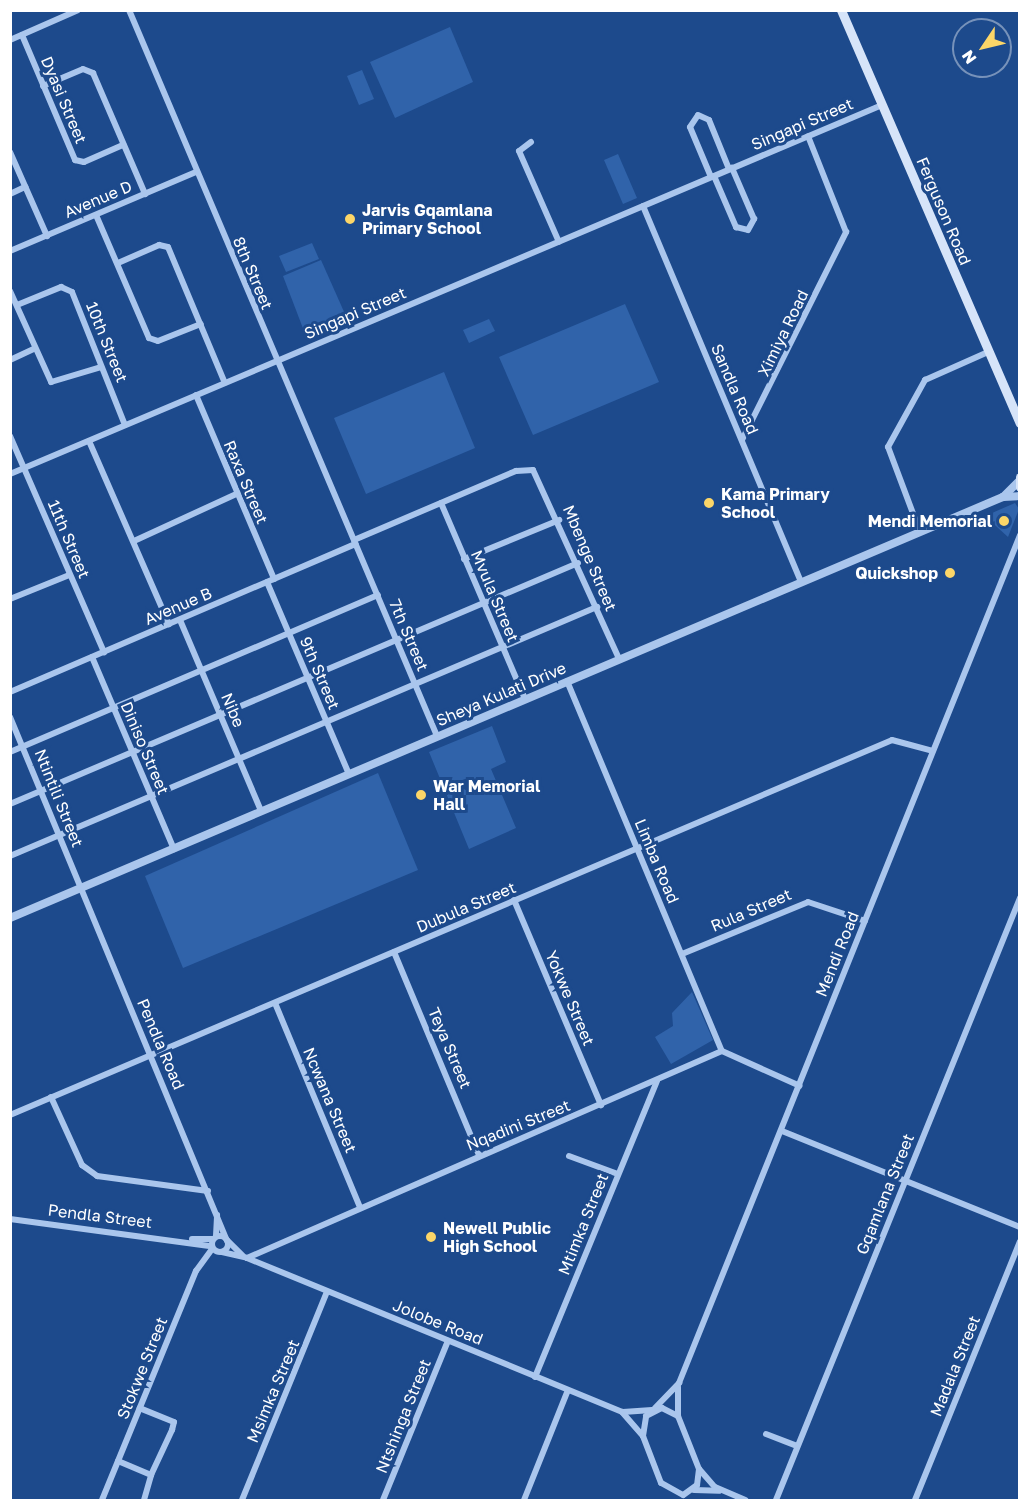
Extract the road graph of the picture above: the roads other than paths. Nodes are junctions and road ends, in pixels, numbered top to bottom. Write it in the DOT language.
graph roads {
  1 [pos="78,10"];
  2 [pos="129,10"];
  3 [pos="841,10"];
  4 [pos="22,36"];
  5 [pos="10,40"];
  6 [pos="43,86"];
  7 [pos="882,105"];
  8 [pos="808,136"];
  9 [pos="531,142"];
  10 [pos="123,146"];
  11 [pos="10,152"];
  12 [pos="731,169"];
  13 [pos="196,172"];
  14 [pos="713,176"];
  15 [pos="25,188"];
  16 [pos="10,194"];
  17 [pos="144,194"];
  18 [pos="643,206"];
  19 [pos="96,215"];
  20 [pos="47,236"];
  21 [pos="559,242"];
  22 [pos="10,251"];
  23 [pos="118,263"];
  24 [pos="10,291"];
  25 [pos="16,305"];
  26 [pos="201,324"];
  27 [pos="34,349"];
  28 [pos="988,352"];
  29 [pos="10,360"];
  30 [pos="275,361"];
  31 [pos="101,367"];
  32 [pos="225,383"];
  33 [pos="196,395"];
  34 [pos="1020,423"];
  35 [pos="125,425"];
  36 [pos="10,436"];
  37 [pos="742,440"];
  38 [pos="89,441"];
  39 [pos="24,468"];
  40 [pos="533,470"];
  41 [pos="10,474"];
  42 [pos="1019,479"];
  43 [pos="1020,488"];
  44 [pos="236,494"];
  45 [pos="1020,496"];
  46 [pos="1003,497"];
  47 [pos="441,503"];
  48 [pos="559,520"];
  49 [pos="920,532"];
  50 [pos="1020,535"];
  51 [pos="134,541"];
  52 [pos="355,542"];
  53 [pos="464,559"];
  54 [pos="578,564"];
  55 [pos="69,574"];
  56 [pos="270,581"];
  57 [pos="801,582"];
  58 [pos="378,596"];
  59 [pos="10,599"];
  60 [pos="484,604"];
  61 [pos="597,607"];
  62 [pos="180,620"];
  63 [pos="169,624"];
  64 [pos="289,634"];
  65 [pos="397,640"];
  66 [pos="502,646"];
  67 [pos="104,652"];
  68 [pos="92,657"];
  69 [pos="619,659"];
  70 [pos="201,670"];
  71 [pos="308,678"];
  72 [pos="567,681"];
  73 [pos="415,684"];
  74 [pos="10,692"];
  75 [pos="525,699"];
  76 [pos="114,710"];
  77 [pos="220,715"];
  78 [pos="10,717"];
  79 [pos="327,722"];
  80 [pos="437,736"];
  81 [pos="23,746"];
  82 [pos="933,751"];
  83 [pos="10,752"];
  84 [pos="133,753"];
  85 [pos="239,759"];
  86 [pos="349,774"];
  87 [pos="41,791"];
  88 [pos="152,797"];
  89 [pos="10,804"];
  90 [pos="261,811"];
  91 [pos="60,836"];
  92 [pos="637,848"];
  93 [pos="174,849"];
  94 [pos="10,856"];
  95 [pos="82,889"];
  96 [pos="1020,898"];
  97 [pos="514,900"];
  98 [pos="10,918"];
  99 [pos="865,921"];
  100 [pos="394,952"];
  101 [pos="682,954"];
  102 [pos="275,1003"];
  103 [pos="722,1051"];
  104 [pos="150,1054"];
  105 [pos="657,1081"];
  106 [pos="800,1086"];
  107 [pos="51,1097"];
  108 [pos="601,1105"];
  109 [pos="10,1115"];
  110 [pos="782,1131"];
  111 [pos="479,1155"];
  112 [pos="569,1156"];
  113 [pos="618,1174"];
  114 [pos="904,1182"];
  115 [pos="208,1191"];
  116 [pos="360,1207"];
  117 [pos="216,1209"];
  118 [pos="10,1219"];
  119 [pos="1020,1227"];
  120 [pos="227,1241"];
  121 [pos="213,1242"];
  122 [pos="1020,1242"];
  123 [pos="222,1252"];
  124 [pos="245,1257"];
  125 [pos="327,1292"];
  126 [pos="448,1341"];
  127 [pos="535,1377"];
  128 [pos="679,1383"];
  129 [pos="568,1390"];
  130 [pos="140,1408"];
  131 [pos="653,1409"];
  132 [pos="622,1412"];
  133 [pos="678,1416"];
  134 [pos="766,1434"];
  135 [pos="643,1436"];
  136 [pos="798,1446"];
  137 [pos="118,1461"];
  138 [pos="699,1469"];
  139 [pos="150,1475"];
  140 [pos="665,1489"];
  141 [pos="694,1490"];
  142 [pos="723,1492"];
  143 [pos="683,1495"];
  144 [pos="666,1498"];
  145 [pos="102,1500"];
  146 [pos="144,1500"];
  147 [pos="242,1500"];
  148 [pos="383,1500"];
  149 [pos="524,1500"];
  150 [pos="676,1500"];
  151 [pos="745,1500"];
  152 [pos="776,1500"];
  153 [pos="915,1500"];
  1 -- 4 [label="street"];
  2 -- 13 [label="street, 8th Street"];
  3 -- 7 [label="main road, Ferguson Road"];
  4 -- 5 [label="street"];
  4 -- 6 [label="street, Dyasi Street"];
  6 -- 10 [label="street, Dyasi Street"];
  6 -- 10 [label="street"];
  7 -- 8 [label="street, Singapi Street"];
  7 -- 28 [label="main road, Ferguson Road"];
  8 -- 12 [label="street, Singapi Street"];
  8 -- 37 [label="street, Ximiya Road"];
  9 -- 21 [label="street"];
  10 -- 17 [label="street"];
  11 -- 15 [label="street"];
  12 -- 14 [label="street, Singapi Street"];
  12 -- 14 [label="street"];
  12 -- 14 [label="street"];
  13 -- 17 [label="street, Avenue D"];
  13 -- 30 [label="street, 8th Street"];
  14 -- 18 [label="street, Singapi Street"];
  15 -- 16 [label="street"];
  15 -- 20 [label="street"];
  17 -- 19 [label="street, Avenue D"];
  18 -- 21 [label="street, Singapi Street"];
  18 -- 37 [label="street, Sandla Road"];
  19 -- 20 [label="street, Avenue D"];
  19 -- 23 [label="street"];
  20 -- 22 [label="street, Avenue D"];
  21 -- 30 [label="street, Singapi Street"];
  23 -- 26 [label="street"];
  23 -- 26 [label="street"];
  24 -- 25 [label="street"];
  25 -- 27 [label="street"];
  25 -- 31 [label="street, 10th Street"];
  26 -- 32 [label="street"];
  27 -- 29 [label="street"];
  27 -- 31 [label="street"];
  28 -- 34 [label="main road, Ferguson Road"];
  28 -- 49 [label="street"];
  30 -- 32 [label="street, Singapi Street"];
  30 -- 52 [label="street, 8th Street"];
  31 -- 35 [label="street, 10th Street"];
  32 -- 33 [label="street, Singapi Street"];
  33 -- 35 [label="street, Singapi Street"];
  33 -- 44 [label="street, Raxa Street"];
  35 -- 38 [label="street, Singapi Street"];
  36 -- 39 [label="street, 11th Street"];
  37 -- 57 [label="street, Sandla Road"];
  38 -- 39 [label="street, Singapi Street"];
  38 -- 51 [label="street"];
  39 -- 41 [label="street, Singapi Street"];
  39 -- 55 [label="street, 11th Street"];
  40 -- 47 [label="street, Avenue B"];
  40 -- 48 [label="street, Mbenge Street"];
  42 -- 43 [label="main road"];
  42 -- 46 [label="street, Sheya Kulati Drive"];
  44 -- 51 [label="street"];
  44 -- 56 [label="street, Raxa Street"];
  45 -- 46 [label="street, Sheya Kulati Drive"];
  46 -- 49 [label="street, Sheya Kulati Drive"];
  47 -- 52 [label="street, Avenue B"];
  47 -- 53 [label="street, Mvula Street"];
  48 -- 53 [label="street"];
  48 -- 54 [label="street, Mbenge Street"];
  49 -- 57 [label="street, Sheya Kulati Drive"];
  50 -- 82 [label="street, Mendi Road"];
  51 -- 63 [label="street"];
  52 -- 56 [label="street, Avenue B"];
  52 -- 58 [label="street, 7th Street"];
  53 -- 60 [label="street, Mvula Street"];
  54 -- 60 [label="street"];
  54 -- 61 [label="street, Mbenge Street"];
  55 -- 59 [label="street"];
  55 -- 67 [label="street, 11th Street"];
  56 -- 62 [label="street, Avenue B"];
  56 -- 64 [label="street, 9th Street"];
  57 -- 69 [label="street, Sheya Kulati Drive"];
  58 -- 64 [label="street"];
  58 -- 65 [label="street, 7th Street"];
  60 -- 65 [label="street"];
  60 -- 66 [label="street, Mvula Street"];
  61 -- 66 [label="street"];
  61 -- 69 [label="street, Mbenge Street"];
  62 -- 63 [label="street, Avenue B"];
  62 -- 70 [label="street, Nibe"];
  63 -- 67 [label="street, Avenue B"];
  64 -- 70 [label="street"];
  64 -- 71 [label="street, 9th Street"];
  65 -- 71 [label="street"];
  65 -- 73 [label="street, 7th Street"];
  66 -- 73 [label="street"];
  66 -- 75 [label="street, Mvula Street"];
  67 -- 68 [label="street, Avenue B"];
  68 -- 74 [label="street, Avenue B"];
  68 -- 76 [label="street, Diniso Street"];
  69 -- 72 [label="street, Sheya Kulati Drive"];
  70 -- 76 [label="street"];
  70 -- 77 [label="street, Nibe"];
  71 -- 77 [label="street"];
  71 -- 79 [label="street, 9th Street"];
  72 -- 75 [label="street, Sheya Kulati Drive"];
  72 -- 92 [label="street, Limba Road"];
  73 -- 79 [label="street"];
  73 -- 80 [label="street, 7th Street"];
  75 -- 80 [label="street, Sheya Kulati Drive"];
  76 -- 81 [label="street"];
  76 -- 84 [label="street, Diniso Street"];
  77 -- 84 [label="street"];
  77 -- 85 [label="street, Nibe"];
  78 -- 81 [label="street, Ntintili Street"];
  79 -- 85 [label="street"];
  79 -- 86 [label="street, 9th Street"];
  80 -- 86 [label="street, Sheya Kulati Drive"];
  81 -- 83 [label="street"];
  81 -- 87 [label="street, Ntintili Street"];
  82 -- 92 [label="street, Dubula Street"];
  82 -- 99 [label="street, Mendi Road"];
  84 -- 87 [label="street"];
  84 -- 88 [label="street, Diniso Street"];
  85 -- 88 [label="street"];
  85 -- 90 [label="street, Nibe"];
  86 -- 90 [label="street, Sheya Kulati Drive"];
  87 -- 89 [label="street"];
  87 -- 91 [label="street, Ntintili Street"];
  88 -- 91 [label="street"];
  88 -- 93 [label="street, Diniso Street"];
  90 -- 93 [label="street, Sheya Kulati Drive"];
  91 -- 94 [label="street"];
  91 -- 95 [label="street, Ntintili Street"];
  92 -- 97 [label="street, Dubula Street"];
  92 -- 101 [label="street, Limba Road"];
  93 -- 95 [label="street, Sheya Kulati Drive"];
  95 -- 98 [label="street, Sheya Kulati Drive"];
  95 -- 104 [label="street, Pendla Road"];
  96 -- 114 [label="street, Gqamlana Street"];
  97 -- 100 [label="street, Dubula Street"];
  97 -- 108 [label="street, Yokwe Street"];
  99 -- 101 [label="street, Rula Street"];
  99 -- 106 [label="street, Mendi Road"];
  100 -- 102 [label="street, Dubula Street"];
  100 -- 111 [label="street, Teya Street"];
  101 -- 103 [label="street, Limba Road"];
  102 -- 104 [label="street, Dubula Street"];
  102 -- 116 [label="street, Ncwana Street"];
  103 -- 105 [label="street, Nqadini Street"];
  103 -- 106 [label="street"];
  104 -- 107 [label="street, Dubula Street"];
  104 -- 115 [label="street, Pendla Road"];
  105 -- 108 [label="street, Nqadini Street"];
  105 -- 113 [label="street, Mtimka Street"];
  106 -- 110 [label="street, Mendi Road"];
  107 -- 109 [label="street, Dubula Street"];
  107 -- 115 [label="street"];
  108 -- 111 [label="street, Nqadini Street"];
  110 -- 114 [label="street"];
  110 -- 128 [label="street, Mendi Road"];
  111 -- 116 [label="street, Nqadini Street"];
  112 -- 113 [label="street"];
  113 -- 127 [label="street, Mtimka Street"];
  114 -- 119 [label="street"];
  114 -- 136 [label="street, Gqamlana Street"];
  115 -- 117 [label="street, Pendla Road"];
  116 -- 124 [label="street, Nqadini Street"];
  117 -- 120 [label="street, Pendla Road"];
  117 -- 121 [label="street, Pendla Road"];
  118 -- 121 [label="street, Pendla Street"];
  120 -- 121 [label="street"];
  120 -- 123 [label="street"];
  120 -- 124 [label="street, Jolobe Road"];
  121 -- 123 [label="street, Jolobe Road"];
  121 -- 130 [label="street, Stokwe Street"];
  122 -- 153 [label="street, Madala Street"];
  123 -- 124 [label="street, Jolobe Road"];
  124 -- 125 [label="street, Jolobe Road"];
  125 -- 126 [label="street, Jolobe Road"];
  125 -- 147 [label="street, Msimka Street"];
  126 -- 127 [label="street, Jolobe Road"];
  126 -- 148 [label="street, Ntshinga Street"];
  127 -- 129 [label="street, Jolobe Road"];
  128 -- 131 [label="street, Mendi Road"];
  128 -- 133 [label="street, Mendi Road"];
  129 -- 132 [label="street, Jolobe Road"];
  129 -- 149 [label="street"];
  130 -- 137 [label="street, Stokwe Street"];
  130 -- 139 [label="street"];
  131 -- 132 [label="street, Jolobe Road"];
  131 -- 133 [label="street"];
  131 -- 135 [label="street"];
  132 -- 135 [label="street, Jolobe Road"];
  133 -- 138 [label="street"];
  134 -- 136 [label="street"];
  135 -- 140 [label="street, Jolobe Road"];
  136 -- 152 [label="street, Gqamlana Street"];
  137 -- 139 [label="street"];
  137 -- 145 [label="street, Stokwe Street"];
  138 -- 141 [label="street"];
  138 -- 142 [label="street"];
  139 -- 146 [label="street"];
  140 -- 143 [label="street"];
  140 -- 144 [label="street, Jolobe Road"];
  141 -- 142 [label="street"];
  141 -- 143 [label="street"];
  142 -- 151 [label="street"];
  143 -- 150 [label="street"];
}
